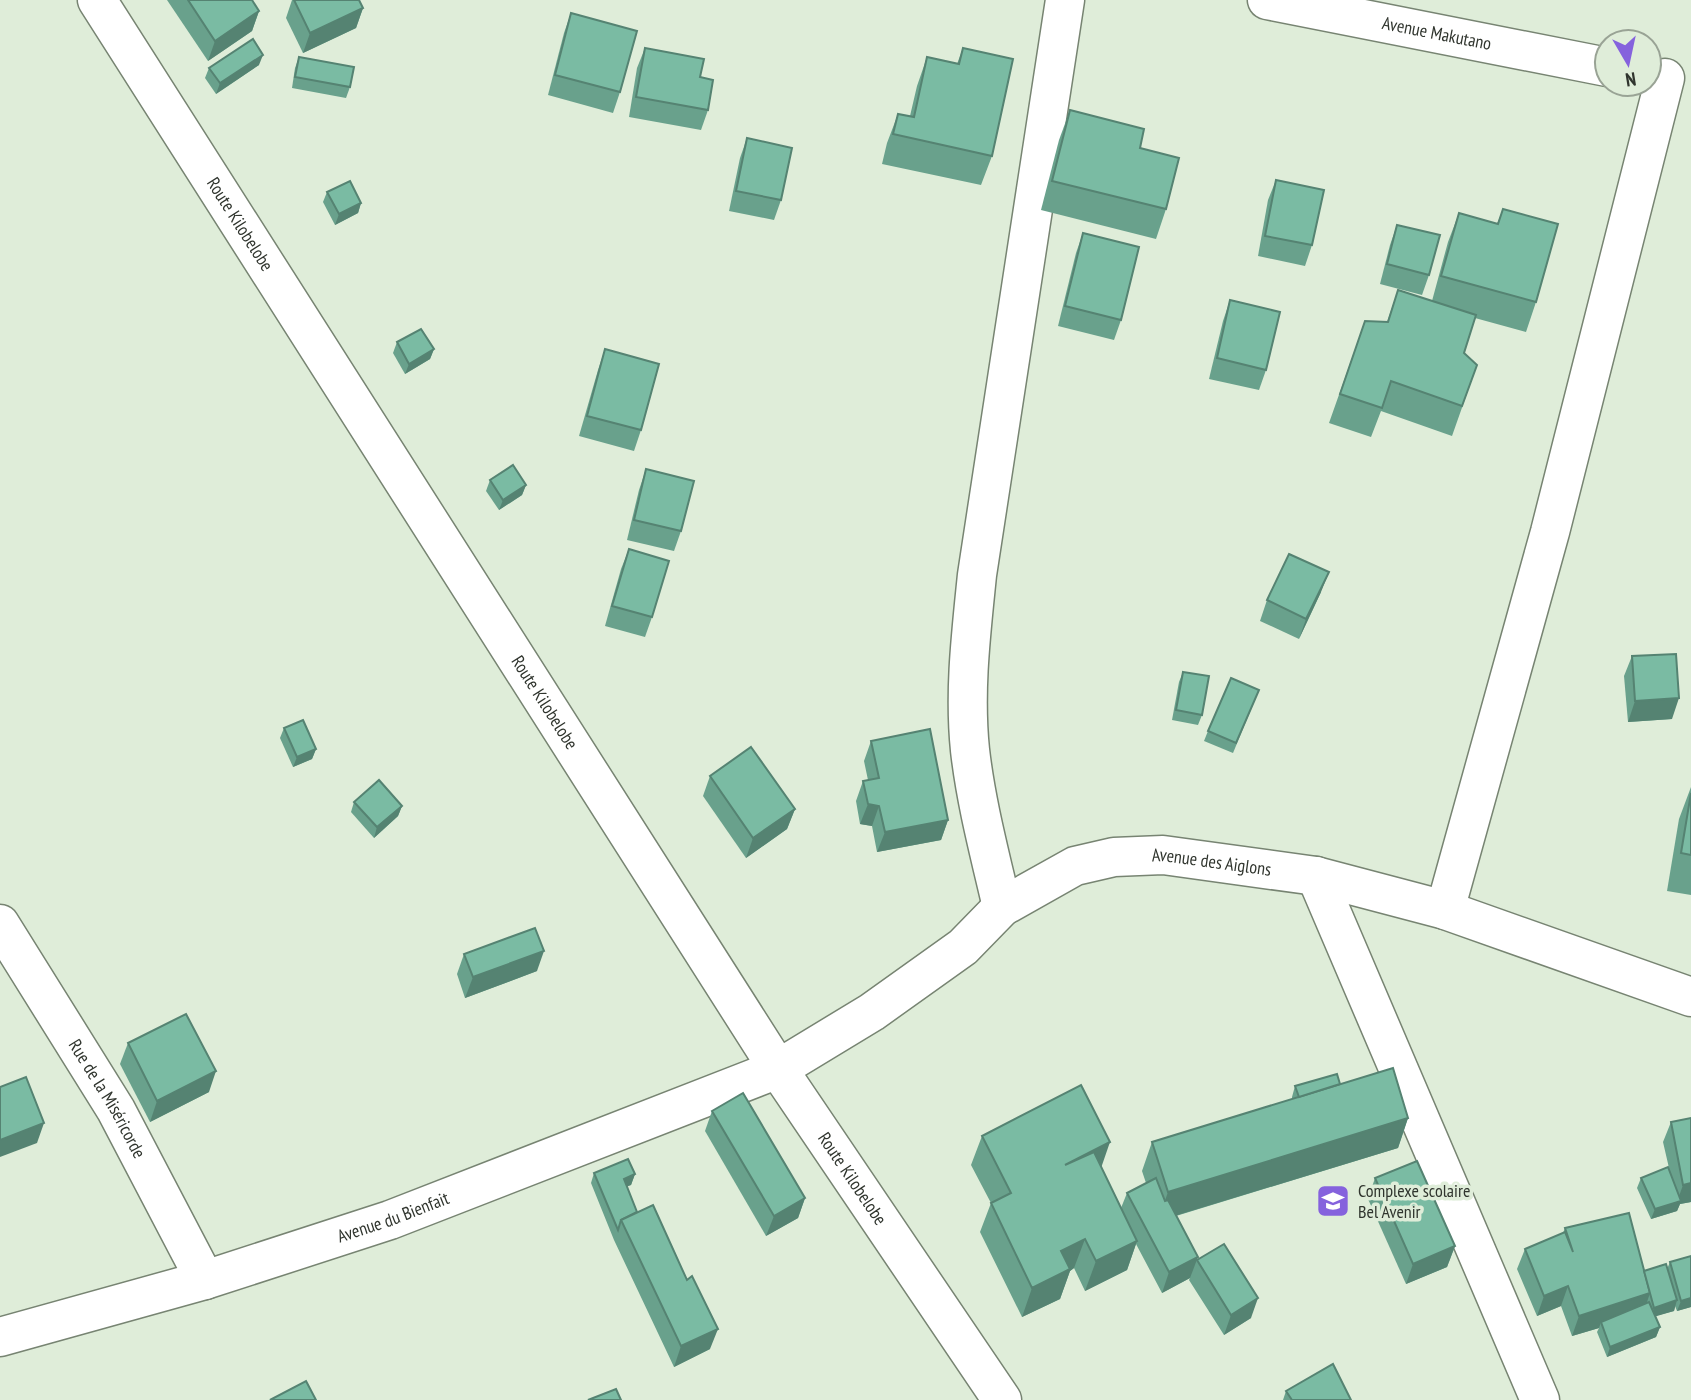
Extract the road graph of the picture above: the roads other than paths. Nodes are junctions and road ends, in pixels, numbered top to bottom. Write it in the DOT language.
graph roads {
  1 [pos="97,0"];
  2 [pos="1065,0"];
  3 [pos="1267,0"];
  4 [pos="1593,63"];
  5 [pos="1668,79"];
  6 [pos="1316,876"];
  7 [pos="1002,907"];
  8 [pos="1445,910"];
  9 [pos="0,923"];
  10 [pos="1691,997"];
  11 [pos="778,1069"];
  12 [pos="205,1279"];
  13 [pos="0,1336"];
  14 [pos="1002,1400"];
  15 [pos="1540,1400"];
  1 -- 11 [label="street, Route Kilobelobe"];
  2 -- 7 [label="street"];
  3 -- 4 [label="street, Avenue Makutano"];
  5 -- 8 [label="street"];
  6 -- 7 [label="street, Avenue des Aiglons"];
  6 -- 8 [label="street, Avenue des Aiglons"];
  6 -- 15 [label="street"];
  7 -- 11 [label="street, Avenue des Aiglons"];
  8 -- 10 [label="street, Avenue des Aiglons"];
  9 -- 12 [label="street, Rue de la Miséricorde"];
  11 -- 12 [label="street, Avenue du Bienfait"];
  11 -- 14 [label="street, Route Kilobelobe"];
  12 -- 13 [label="street, Avenue du Bienfait"];
}
